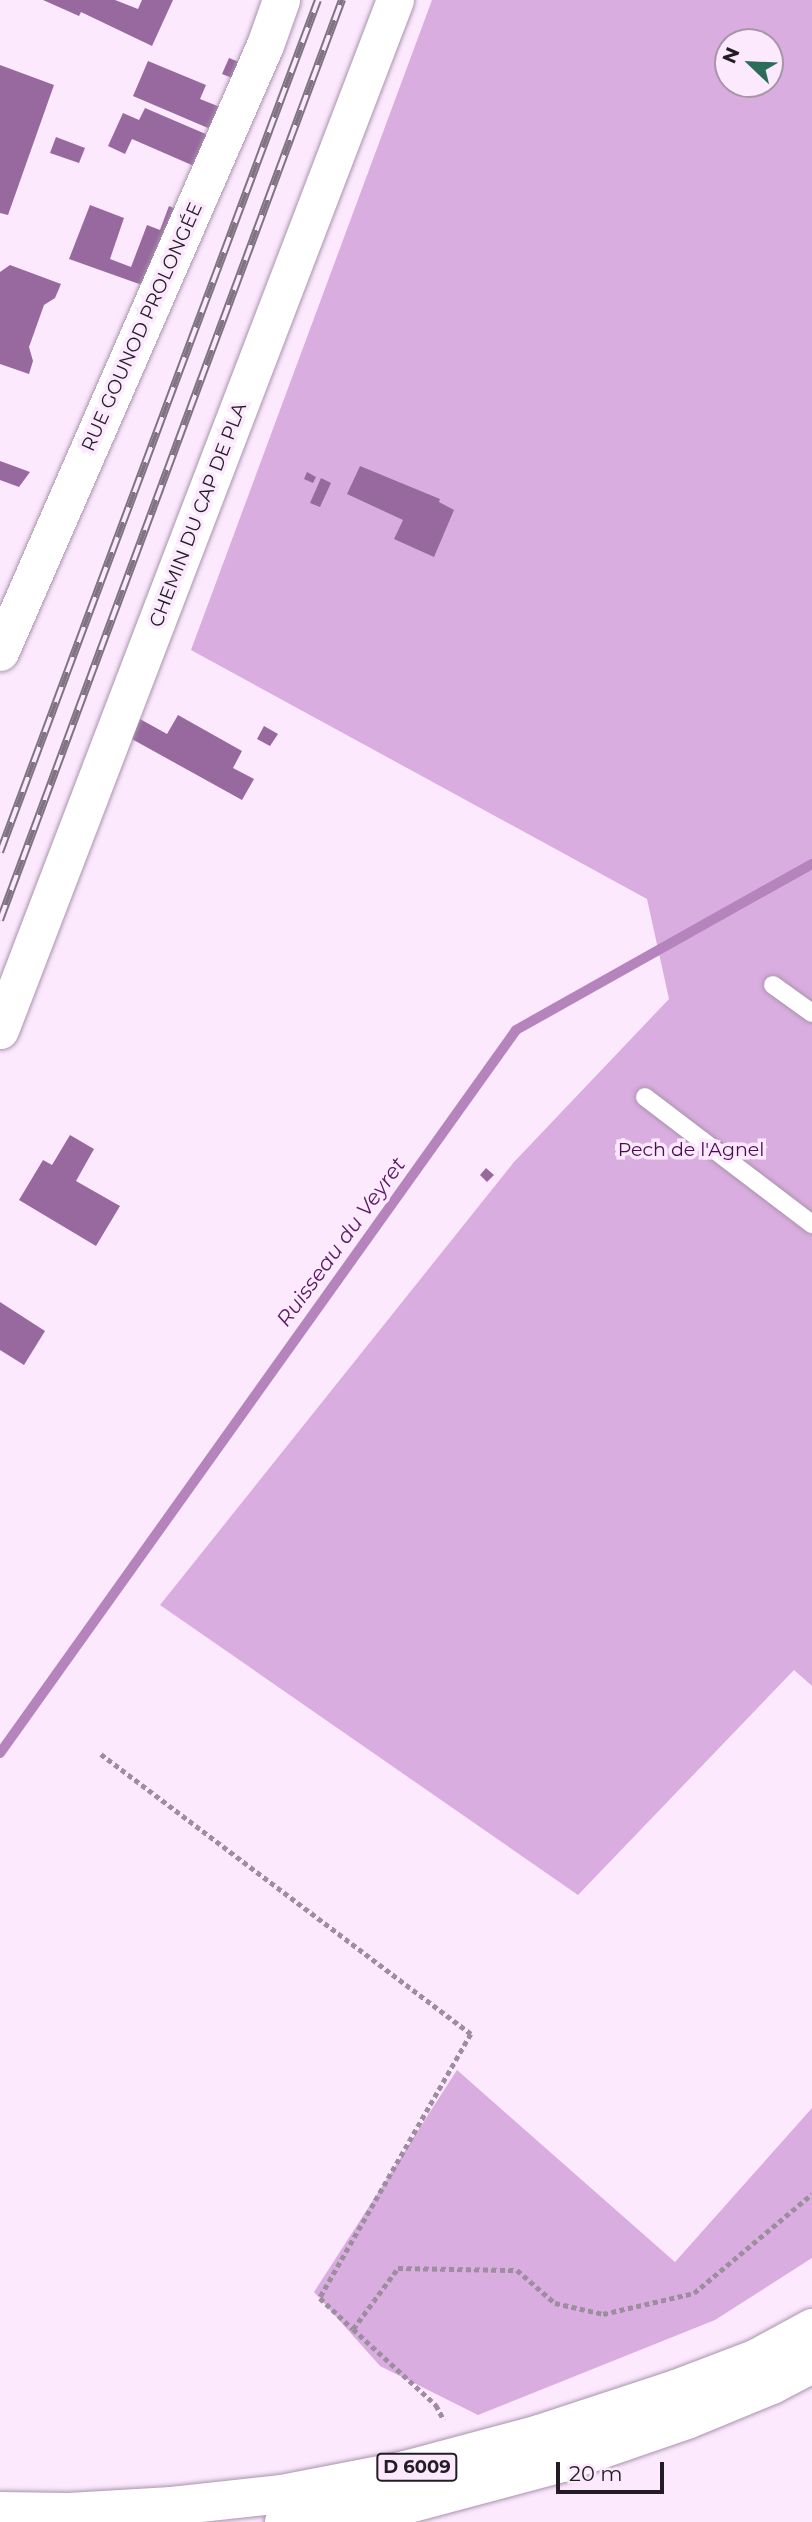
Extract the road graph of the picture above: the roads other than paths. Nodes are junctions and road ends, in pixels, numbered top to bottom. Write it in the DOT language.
graph roads {
  1 [pos="281,0"];
  2 [pos="396,0"];
  3 [pos="0,652"];
  4 [pos="773,985"];
  5 [pos="812,1013"];
  6 [pos="0,1030"];
  7 [pos="645,1097"];
  8 [pos="812,1224"];
  9 [pos="812,2328"];
  10 [pos="812,2364"];
  11 [pos="0,2511"];
  12 [pos="284,2522"];
  1 -- 3 [label="street, RUE GOUNOD PROLONGÉE"];
  2 -- 6 [label="street, CHEMIN DU CAP DE PLA"];
  4 -- 5 [label="lane"];
  7 -- 8 [label="lane"];
  9 -- 11 [label="main road, D 6009"];
  10 -- 12 [label="main road, D 6009"];
}
